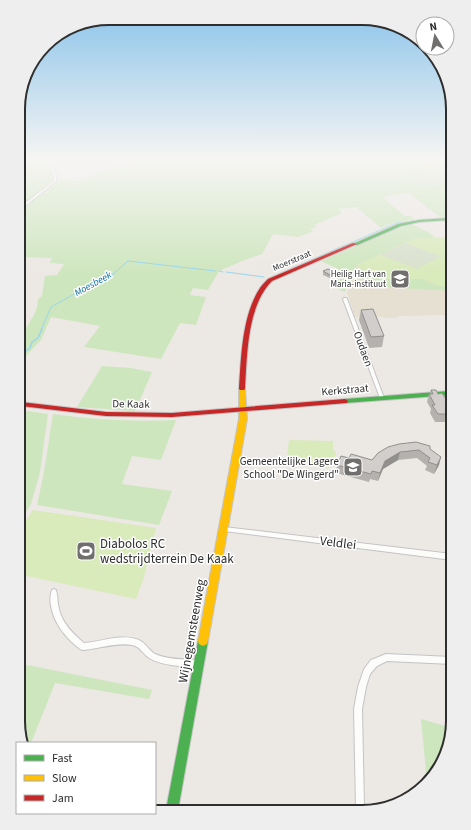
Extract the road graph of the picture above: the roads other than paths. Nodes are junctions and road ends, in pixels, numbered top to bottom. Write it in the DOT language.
graph roads {
  1 [pos="36,197"];
  2 [pos="25,206"];
  3 [pos="446,219"];
  4 [pos="345,299"];
  5 [pos="446,392"];
  6 [pos="382,398"];
  7 [pos="25,404"];
  8 [pos="241,410"];
  9 [pos="224,529"];
  10 [pos="446,556"];
  11 [pos="54,592"];
  12 [pos="446,661"];
  13 [pos="198,664"];
  14 [pos="173,805"];
  15 [pos="360,805"];
  1 -- 2 [label="street"];
  3 -- 8 [label="street, Moerstraat"];
  4 -- 6 [label="street, Oudaen"];
  5 -- 6 [label="street, Kerkstraat"];
  6 -- 8 [label="street, Kerkstraat"];
  7 -- 8 [label="street, De Kaak"];
  8 -- 9 [label="street, Wijnegemsteenweg"];
  9 -- 10 [label="street, Veldlei"];
  9 -- 13 [label="street, Wijnegemsteenweg"];
  11 -- 13 [label="street"];
  12 -- 15 [label="street"];
  13 -- 14 [label="street, Wijnegemsteenweg"];
}
